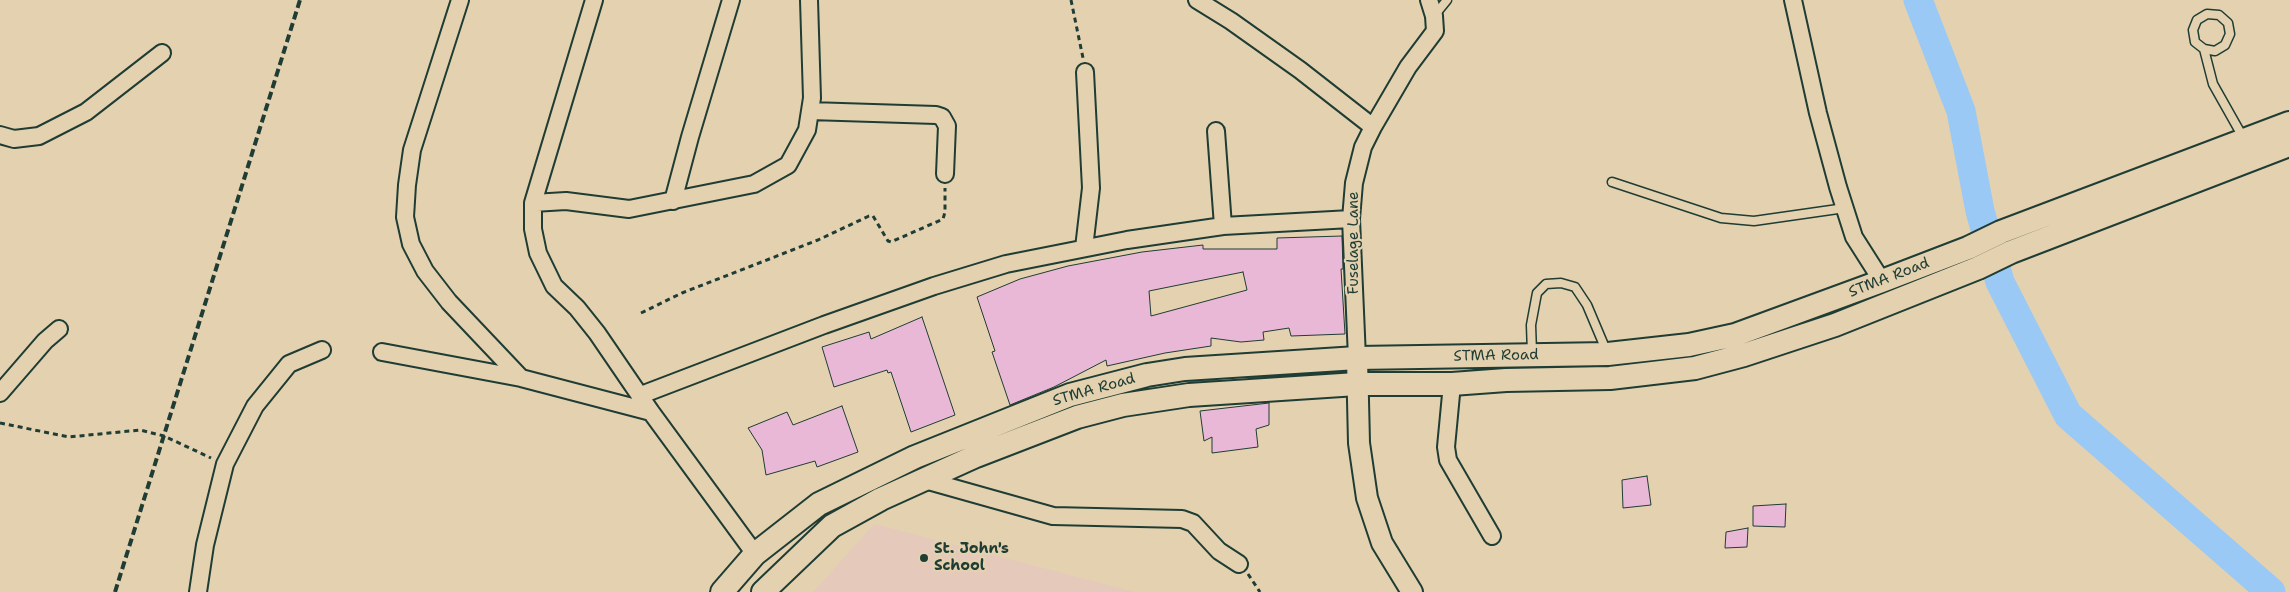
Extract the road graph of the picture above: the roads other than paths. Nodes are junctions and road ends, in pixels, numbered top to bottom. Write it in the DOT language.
graph roads {
  1 [pos="460,0"];
  2 [pos="594,0"];
  3 [pos="731,0"];
  4 [pos="809,0"];
  5 [pos="1197,0"];
  6 [pos="1429,0"];
  7 [pos="1447,0"];
  8 [pos="1793,0"];
  9 [pos="1434,16"];
  10 [pos="2204,50"];
  11 [pos="162,54"];
  12 [pos="1085,72"];
  13 [pos="810,111"];
  14 [pos="2289,123"];
  15 [pos="1373,127"];
  16 [pos="1216,131"];
  17 [pos="0,135"];
  18 [pos="2244,141"];
  19 [pos="2289,144"];
  20 [pos="945,174"];
  21 [pos="1612,182"];
  22 [pos="673,201"];
  23 [pos="532,203"];
  24 [pos="1845,208"];
  25 [pos="1351,219"];
  26 [pos="1223,226"];
  27 [pos="1084,248"];
  28 [pos="1882,281"];
  29 [pos="59,329"];
  30 [pos="322,350"];
  31 [pos="382,352"];
  32 [pos="1608,354"];
  33 [pos="1532,356"];
  34 [pos="1357,358"];
  35 [pos="521,378"];
  36 [pos="1357,384"];
  37 [pos="1452,384"];
  38 [pos="0,393"];
  39 [pos="641,395"];
  40 [pos="651,412"];
  41 [pos="924,480"];
  42 [pos="1492,536"];
  43 [pos="755,554"];
  44 [pos="1239,564"];
  45 [pos="198,592"];
  46 [pos="722,592"];
  47 [pos="763,592"];
  48 [pos="1412,592"];
  1 -- 35 [label="street"];
  2 -- 23 [label="street"];
  3 -- 22 [label="street"];
  4 -- 13 [label="street"];
  5 -- 15 [label="street"];
  6 -- 9 [label="street, Fuselage Lane"];
  7 -- 9 [label="lane"];
  8 -- 24 [label="street"];
  9 -- 15 [label="street, Fuselage Lane"];
  10 -- 10 [label="lane"];
  10 -- 18 [label="lane"];
  11 -- 17 [label="street"];
  12 -- 27 [label="street"];
  13 -- 20 [label="street"];
  13 -- 22 [label="street"];
  14 -- 18 [label="main road, STMA Road"];
  15 -- 25 [label="street, Fuselage Lane"];
  16 -- 26 [label="street"];
  18 -- 28 [label="main road, STMA Road"];
  19 -- 37 [label="main road, STMA Road"];
  21 -- 24 [label="lane"];
  22 -- 23 [label="street"];
  23 -- 39 [label="street"];
  24 -- 28 [label="street"];
  25 -- 26 [label="street"];
  25 -- 34 [label="street, Fuselage Lane"];
  26 -- 27 [label="street"];
  27 -- 39 [label="street"];
  28 -- 32 [label="main road, STMA Road"];
  29 -- 38 [label="street"];
  30 -- 45 [label="street"];
  31 -- 35 [label="street"];
  32 -- 33 [label="main road, STMA Road"];
  32 -- 33 [label="lane"];
  33 -- 34 [label="main road, STMA Road"];
  34 -- 36 [label="street"];
  34 -- 43 [label="main road, STMA Road"];
  35 -- 40 [label="street"];
  36 -- 37 [label="main road, STMA Road"];
  36 -- 41 [label="main road, STMA Road"];
  36 -- 48 [label="street"];
  37 -- 42 [label="street"];
  39 -- 40 [label="street"];
  40 -- 43 [label="street"];
  41 -- 44 [label="street"];
  41 -- 47 [label="main road, STMA Road"];
  43 -- 46 [label="main road, STMA Road"];
}
